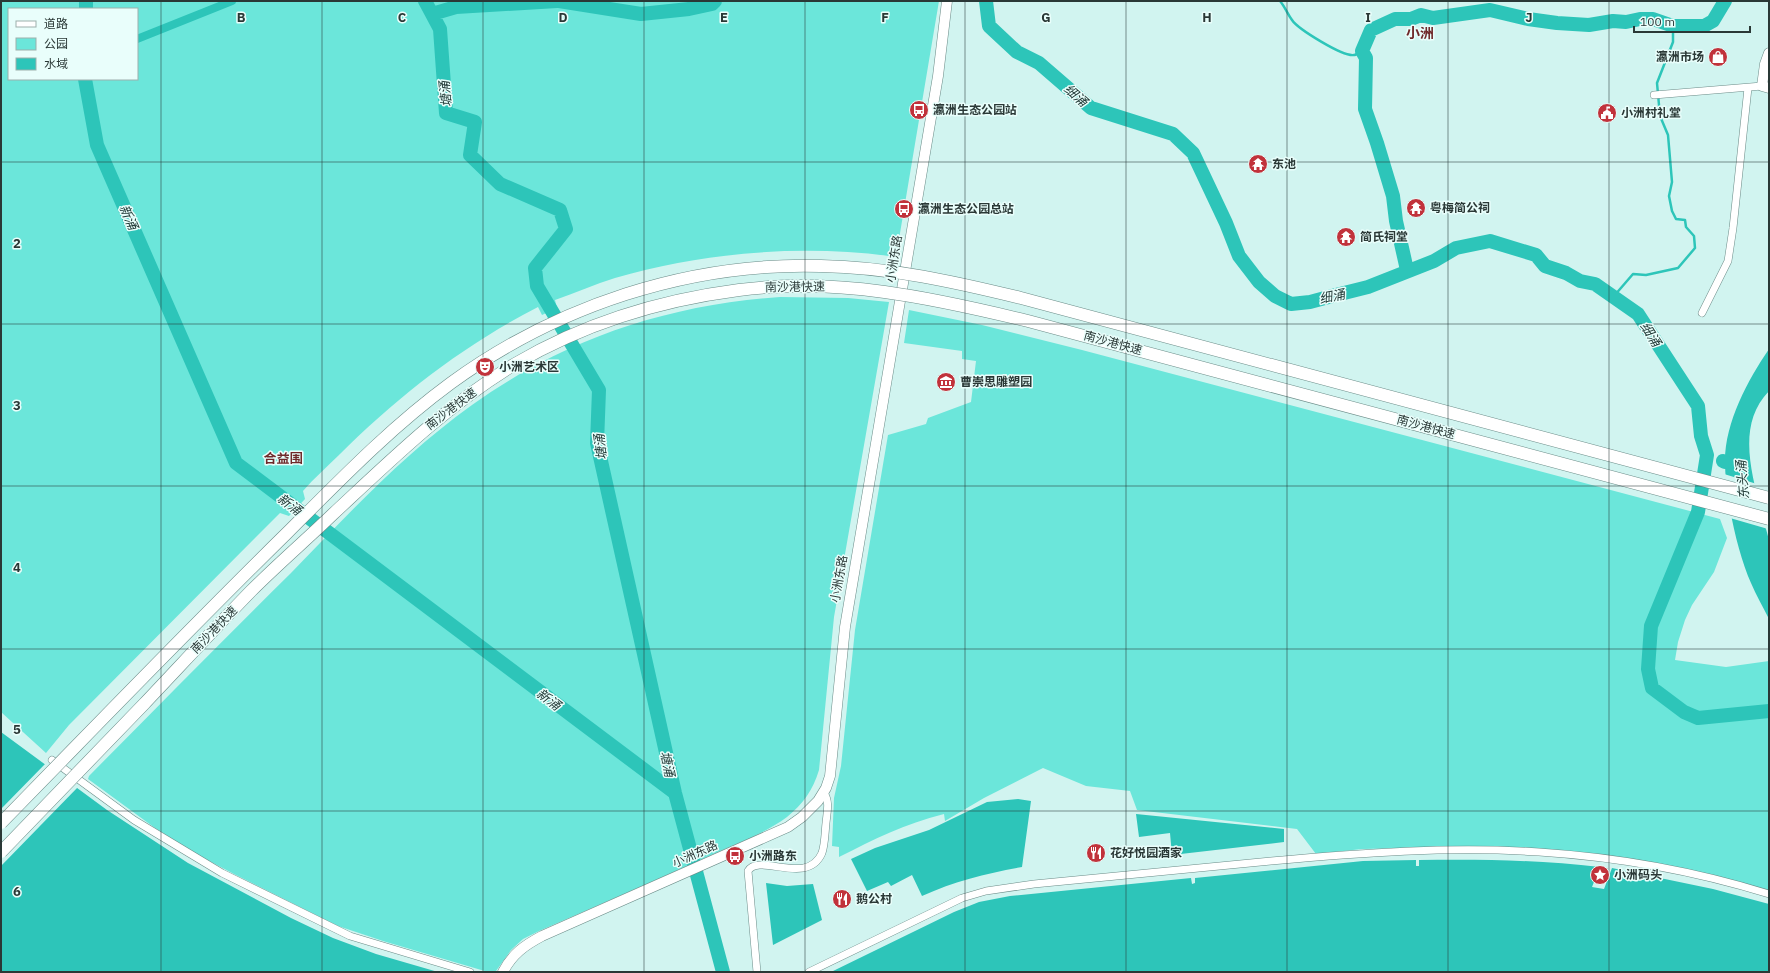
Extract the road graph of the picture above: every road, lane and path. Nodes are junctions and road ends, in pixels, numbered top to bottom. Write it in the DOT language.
graph roads {
  1 [pos="947,1"];
  2 [pos="1769,53"];
  3 [pos="1766,87"];
  4 [pos="1748,88"];
  5 [pos="1654,95"];
  6 [pos="1702,313"];
  7 [pos="1769,498"];
  8 [pos="1769,519"];
  9 [pos="52,760"];
  10 [pos="824,793"];
  11 [pos="1,823"];
  12 [pos="1,852"];
  13 [pos="1769,894"];
  14 [pos="470,972"];
  15 [pos="503,972"];
  16 [pos="757,972"];
  17 [pos="809,972"];
  1 -- 10 [label="main road, 小洲东路"];
  2 -- 3 [label="main road"];
  3 -- 4 [label="street"];
  4 -- 5 [label="street"];
  4 -- 6 [label="street"];
  7 -- 11 [label="highway, 南沙港快速, bridge"];
  8 -- 12 [label="highway, 南沙港快速, bridge"];
  9 -- 14 [label="street"];
  10 -- 15 [label="main road, 小洲东路"];
  10 -- 16 [label="street"];
  13 -- 17 [label="street"];
}
